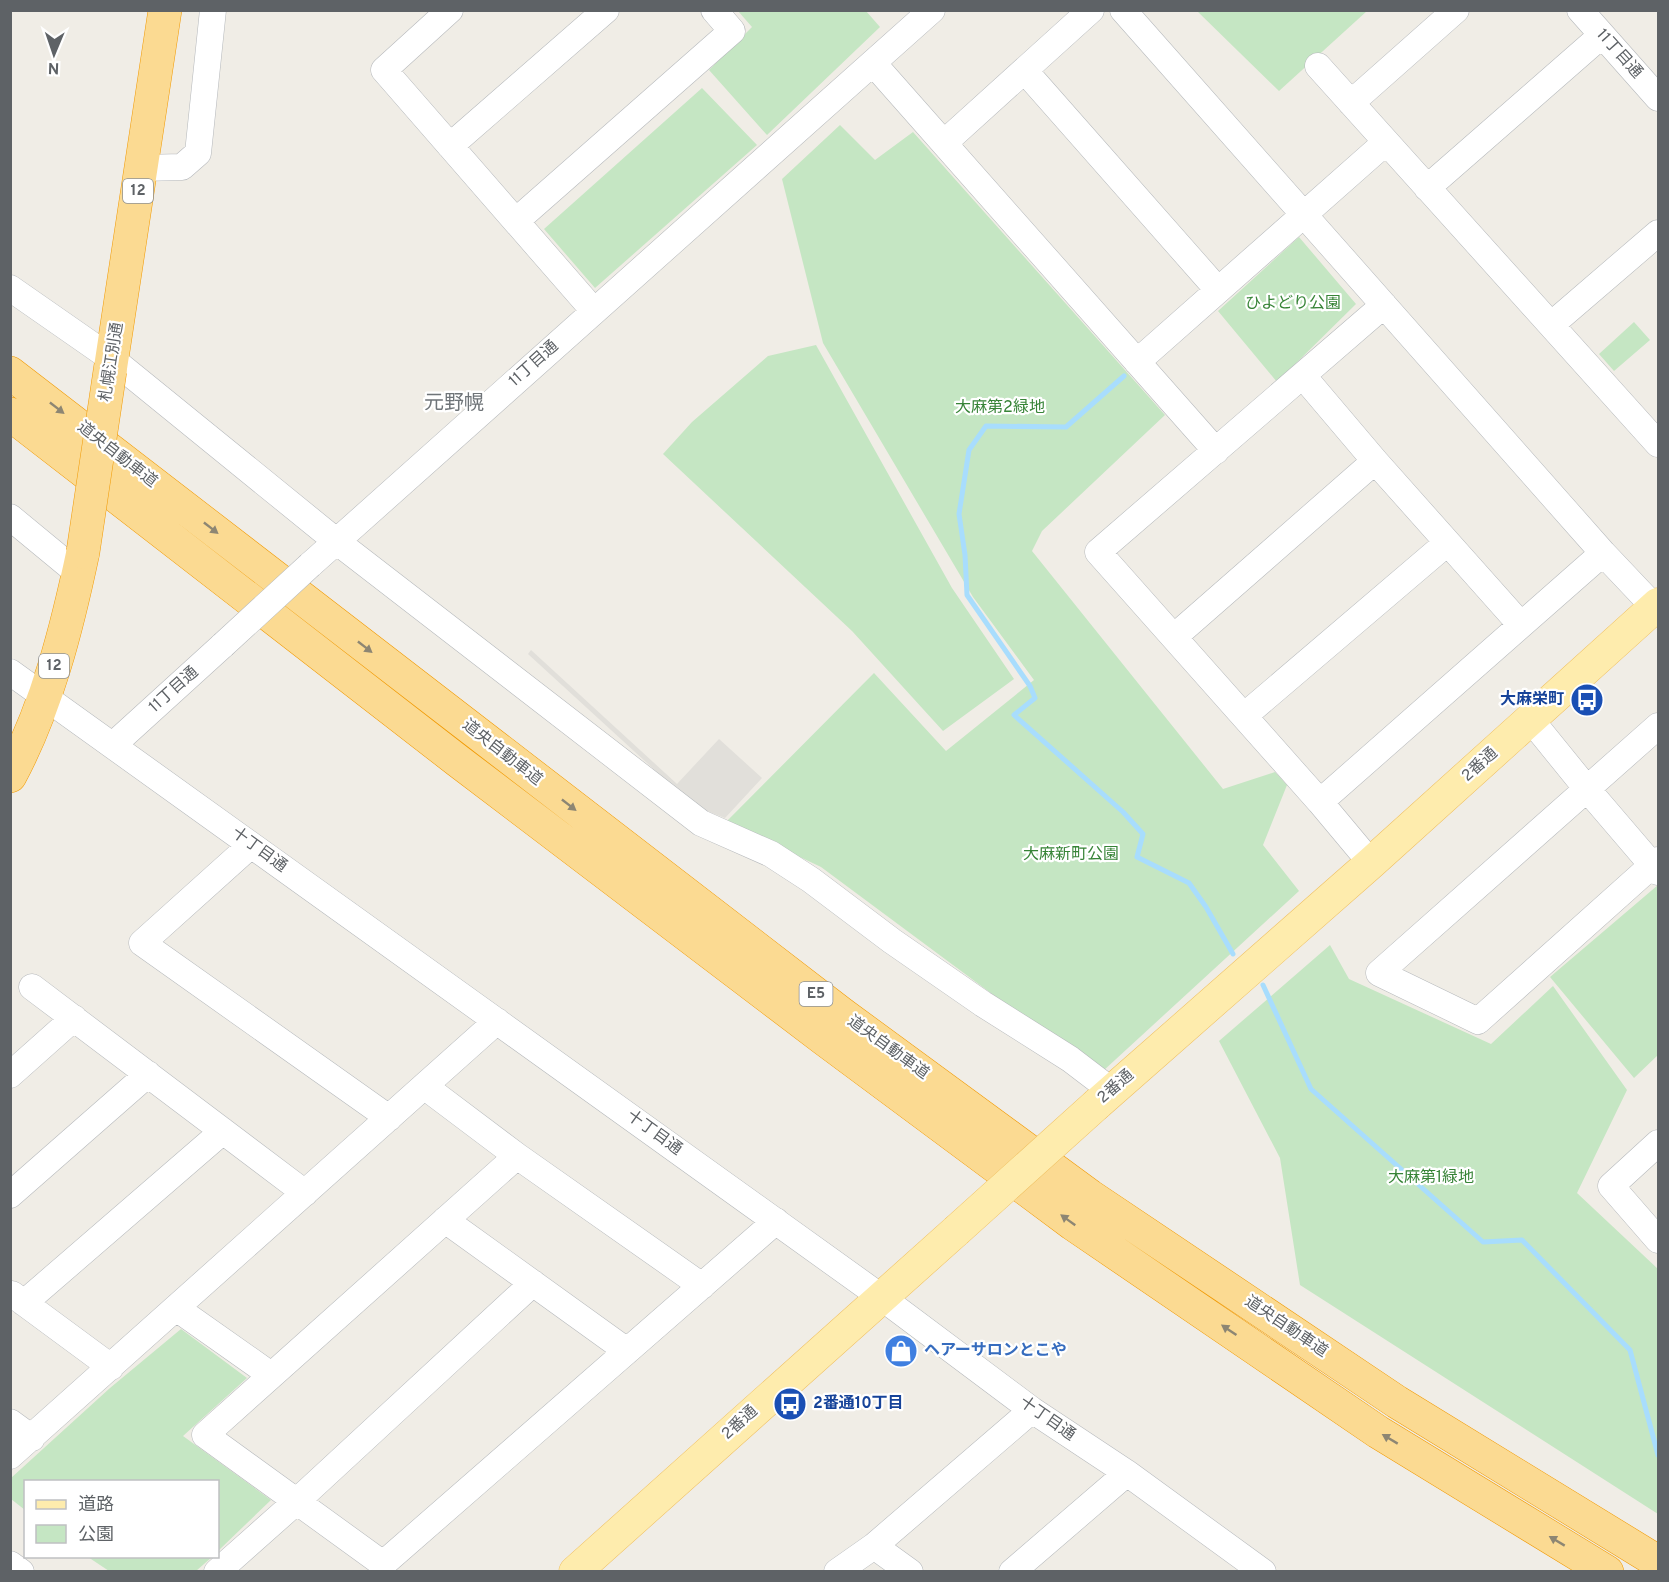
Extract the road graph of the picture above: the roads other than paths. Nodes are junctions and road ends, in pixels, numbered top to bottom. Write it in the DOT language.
graph roads {
  1 [pos="165,10"];
  2 [pos="213,10"];
  3 [pos="450,10"];
  4 [pos="606,10"];
  5 [pos="714,10"];
  6 [pos="932,10"];
  7 [pos="1091,10"];
  8 [pos="1123,10"];
  9 [pos="1456,10"];
  10 [pos="1580,10"];
  11 [pos="1602,34"];
  12 [pos="873,63"];
  13 [pos="1318,66"];
  14 [pos="1025,70"];
  15 [pos="1659,98"];
  16 [pos="1351,103"];
  17 [pos="1386,142"];
  18 [pos="944,143"];
  19 [pos="450,146"];
  20 [pos="141,168"];
  21 [pos="1427,188"];
  22 [pos="1304,214"];
  23 [pos="516,221"];
  24 [pos="1659,233"];
  25 [pos="10,288"];
  26 [pos="1218,290"];
  27 [pos="1384,305"];
  28 [pos="594,311"];
  29 [pos="1551,325"];
  30 [pos="1137,362"];
  31 [pos="111,365"];
  32 [pos="10,373"];
  33 [pos="1303,376"];
  34 [pos="10,414"];
  35 [pos="1659,444"];
  36 [pos="1216,450"];
  37 [pos="1375,461"];
  38 [pos="10,517"];
  39 [pos="336,541"];
  40 [pos="1447,543"];
  41 [pos="1603,553"];
  42 [pos="81,563"];
  43 [pos="1657,606"];
  44 [pos="1521,625"];
  45 [pos="1174,637"];
  46 [pos="10,672"];
  47 [pos="43,696"];
  48 [pos="1244,716"];
  49 [pos="1531,720"];
  50 [pos="1659,726"];
  51 [pos="112,745"];
  52 [pos="10,776"];
  53 [pos="1587,789"];
  54 [pos="1320,802"];
  55 [pos="251,845"];
  56 [pos="1371,863"];
  57 [pos="1657,866"];
  58 [pos="32,987"];
  59 [pos="74,1018"];
  60 [pos="497,1021"];
  61 [pos="148,1074"];
  62 [pos="10,1075"];
  63 [pos="424,1086"];
  64 [pos="1104,1097"];
  65 [pos="389,1118"];
  66 [pos="223,1131"];
  67 [pos="1659,1143"];
  68 [pos="517,1156"];
  69 [pos="305,1193"];
  70 [pos="10,1195"];
  71 [pos="445,1220"];
  72 [pos="776,1221"];
  73 [pos="1659,1240"];
  74 [pos="533,1283"];
  75 [pos="702,1286"];
  76 [pos="881,1297"];
  77 [pos="17,1298"];
  78 [pos="176,1308"];
  79 [pos="627,1351"];
  80 [pos="111,1366"];
  81 [pos="271,1376"];
  82 [pos="1032,1410"];
  83 [pos="10,1422"];
  84 [pos="32,1438"];
  85 [pos="10,1456"];
  86 [pos="1127,1473"];
  87 [pos="297,1501"];
  88 [pos="874,1546"];
  89 [pos="1659,1562"];
  90 [pos="10,1564"];
  91 [pos="21,1572"];
  92 [pos="217,1572"];
  93 [pos="574,1572"];
  94 [pos="837,1572"];
  95 [pos="910,1572"];
  96 [pos="1012,1572"];
  97 [pos="1263,1572"];
  98 [pos="1607,1572"];
  1 -- 20 [label="highway, 札幌江別通 / 12"];
  2 -- 20 [label="street"];
  3 -- 19 [label="street"];
  4 -- 19 [label="street"];
  5 -- 23 [label="street"];
  6 -- 12 [label="street, 11丁目通"];
  7 -- 14 [label="street"];
  8 -- 22 [label="street"];
  9 -- 16 [label="street"];
  10 -- 11 [label="street, 11丁目通"];
  11 -- 15 [label="street, 11丁目通"];
  11 -- 21 [label="street"];
  12 -- 18 [label="street"];
  12 -- 28 [label="street, 11丁目通"];
  13 -- 16 [label="street"];
  14 -- 18 [label="street"];
  14 -- 26 [label="street"];
  16 -- 17 [label="street"];
  17 -- 21 [label="street"];
  17 -- 22 [label="street"];
  18 -- 30 [label="street"];
  19 -- 23 [label="street"];
  20 -- 31 [label="highway, 札幌江別通 / 12"];
  21 -- 29 [label="street"];
  22 -- 26 [label="street"];
  22 -- 27 [label="street"];
  23 -- 28 [label="street"];
  24 -- 29 [label="street"];
  25 -- 31 [label="street"];
  26 -- 30 [label="street"];
  27 -- 33 [label="street"];
  27 -- 41 [label="street"];
  28 -- 39 [label="street, 11丁目通"];
  29 -- 35 [label="street"];
  30 -- 36 [label="street"];
  31 -- 39 [label="street"];
  31 -- 42 [label="highway, 札幌江別通 / 12, bridge"];
  32 -- 89 [label="highway, 道央自動車道 / E5, one-way"];
  33 -- 36 [label="street"];
  33 -- 37 [label="street"];
  98 -- 34 [label="highway, 道央自動車道 / E5, one-way"];
  36 -- 45 [label="street"];
  37 -- 40 [label="street"];
  37 -- 45 [label="street"];
  38 -- 42 [label="street"];
  39 -- 51 [label="street, 11丁目通, bridge"];
  39 -- 64 [label="street"];
  40 -- 44 [label="street"];
  40 -- 48 [label="street"];
  41 -- 43 [label="street"];
  41 -- 44 [label="street"];
  42 -- 47 [label="highway, 札幌江別通 / 12"];
  43 -- 49 [label="main road, 2番通"];
  44 -- 54 [label="street"];
  45 -- 48 [label="street"];
  46 -- 47 [label="street, 十丁目通"];
  47 -- 51 [label="street, 十丁目通"];
  47 -- 52 [label="highway, 札幌江別通 / 12"];
  48 -- 54 [label="street"];
  49 -- 53 [label="street"];
  49 -- 56 [label="main road, 2番通"];
  50 -- 53 [label="street"];
  51 -- 55 [label="street, 十丁目通"];
  53 -- 57 [label="street"];
  53 -- 57 [label="street"];
  54 -- 56 [label="street"];
  55 -- 60 [label="street, 十丁目通"];
  55 -- 65 [label="street"];
  56 -- 64 [label="main road, 2番通"];
  58 -- 59 [label="street"];
  59 -- 61 [label="street"];
  59 -- 62 [label="street"];
  60 -- 63 [label="street"];
  60 -- 72 [label="street, 十丁目通"];
  61 -- 66 [label="street"];
  61 -- 70 [label="street"];
  63 -- 65 [label="street"];
  63 -- 68 [label="street"];
  64 -- 76 [label="main road, 2番通, bridge"];
  65 -- 69 [label="street"];
  66 -- 69 [label="street"];
  66 -- 77 [label="street"];
  67 -- 73 [label="street"];
  68 -- 71 [label="street"];
  68 -- 75 [label="street"];
  69 -- 78 [label="street"];
  71 -- 74 [label="street"];
  71 -- 81 [label="street"];
  72 -- 75 [label="street"];
  72 -- 76 [label="street, 十丁目通"];
  74 -- 79 [label="street"];
  74 -- 87 [label="street"];
  75 -- 79 [label="street"];
  76 -- 82 [label="street, 十丁目通"];
  76 -- 93 [label="main road, 2番通"];
  77 -- 80 [label="street"];
  78 -- 80 [label="street"];
  78 -- 81 [label="street"];
  79 -- 87 [label="street"];
  80 -- 84 [label="street"];
  81 -- 87 [label="street"];
  82 -- 86 [label="street, 十丁目通"];
  82 -- 88 [label="street"];
  83 -- 84 [label="street"];
  84 -- 85 [label="street"];
  86 -- 96 [label="street"];
  86 -- 97 [label="street, 十丁目通"];
  87 -- 92 [label="street"];
  88 -- 94 [label="street"];
  88 -- 95 [label="street"];
  90 -- 91 [label="street"];
}
